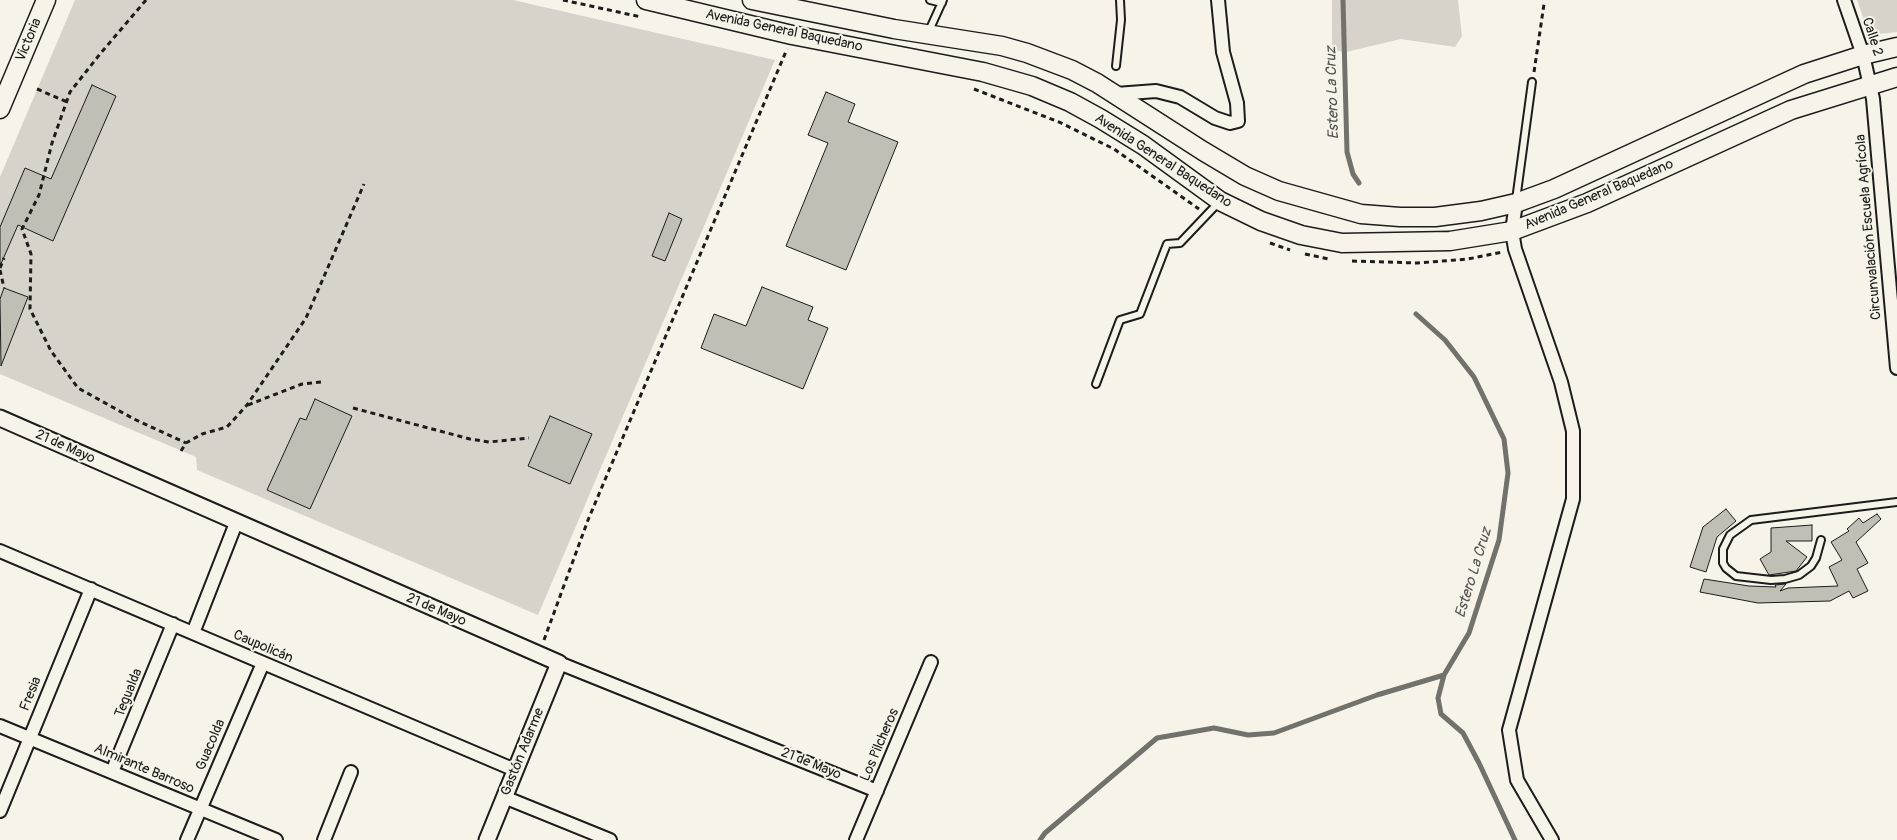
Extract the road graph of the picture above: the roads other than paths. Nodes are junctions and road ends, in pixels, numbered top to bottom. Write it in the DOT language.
graph roads {
  1 [pos="46,0"];
  2 [pos="752,0"];
  3 [pos="930,0"];
  4 [pos="1120,0"];
  5 [pos="1218,0"];
  6 [pos="1844,0"];
  7 [pos="943,1"];
  8 [pos="645,9"];
  9 [pos="928,34"];
  10 [pos="1897,47"];
  11 [pos="1863,55"];
  12 [pos="1116,66"];
  13 [pos="1897,76"];
  14 [pos="1532,82"];
  15 [pos="1870,84"];
  16 [pos="1116,94"];
  17 [pos="0,109"];
  18 [pos="1220,201"];
  19 [pos="1516,202"];
  20 [pos="1512,232"];
  21 [pos="1897,368"];
  22 [pos="1096,384"];
  23 [pos="0,418"];
  24 [pos="1897,502"];
  25 [pos="236,523"];
  26 [pos="1822,540"];
  27 [pos="0,551"];
  28 [pos="91,590"];
  29 [pos="173,624"];
  30 [pos="193,633"];
  31 [pos="931,662"];
  32 [pos="263,663"];
  33 [pos="559,663"];
  34 [pos="0,726"];
  35 [pos="30,738"];
  36 [pos="515,770"];
  37 [pos="112,772"];
  38 [pos="351,772"];
  39 [pos="877,791"];
  40 [pos="504,797"];
  41 [pos="200,809"];
  42 [pos="0,811"];
  43 [pos="187,840"];
  44 [pos="276,840"];
  45 [pos="324,840"];
  46 [pos="486,840"];
  47 [pos="610,840"];
  48 [pos="856,840"];
  49 [pos="1552,840"];
  1 -- 17 [label="main road, Victoria"];
  2 -- 9 [label="main road, Avenida General Baquedano"];
  3 -- 7 [label="lane"];
  4 -- 12 [label="lane"];
  5 -- 16 [label="street"];
  6 -- 11 [label="street, Calle 2"];
  7 -- 9 [label="lane"];
  8 -- 18 [label="main road, Avenida General Baquedano"];
  9 -- 16 [label="main road, Avenida General Baquedano"];
  10 -- 11 [label="main road, Avenida General Baquedano"];
  11 -- 15 [label="street, Calle 2"];
  11 -- 19 [label="main road, Avenida General Baquedano"];
  13 -- 15 [label="main road, Avenida General Baquedano"];
  14 -- 19 [label="lane"];
  15 -- 20 [label="main road, Avenida General Baquedano"];
  15 -- 21 [label="street, Circunvalación Escuela Agrícola"];
  16 -- 19 [label="main road, Avenida General Baquedano"];
  18 -- 20 [label="main road, Avenida General Baquedano"];
  18 -- 22 [label="lane"];
  19 -- 20 [label="street"];
  20 -- 49 [label="street"];
  23 -- 25 [label="street, 21 de Mayo"];
  24 -- 26 [label="lane"];
  25 -- 30 [label="street"];
  25 -- 33 [label="street, 21 de Mayo"];
  27 -- 28 [label="street, Caupolicán"];
  28 -- 29 [label="street, Caupolicán"];
  28 -- 35 [label="street, Fresia"];
  29 -- 30 [label="street, Caupolicán"];
  29 -- 37 [label="street, Tegualda"];
  30 -- 32 [label="street, Caupolicán"];
  31 -- 39 [label="street, Los Pilcheros"];
  32 -- 36 [label="street, Caupolicán"];
  32 -- 41 [label="street, Guacolda"];
  33 -- 36 [label="street, Gastón Adarme"];
  33 -- 39 [label="street, 21 de Mayo"];
  34 -- 35 [label="street, Almirante Barroso"];
  35 -- 37 [label="street, Almirante Barroso"];
  35 -- 42 [label="street, Fresia"];
  36 -- 40 [label="street, Gastón Adarme"];
  37 -- 41 [label="street, Almirante Barroso"];
  38 -- 45 [label="street"];
  39 -- 48 [label="street, Los Pilcheros"];
  40 -- 46 [label="street, Gastón Adarme"];
  40 -- 47 [label="street"];
  41 -- 43 [label="street, Guacolda"];
  41 -- 44 [label="street, Almirante Barroso"];
}
